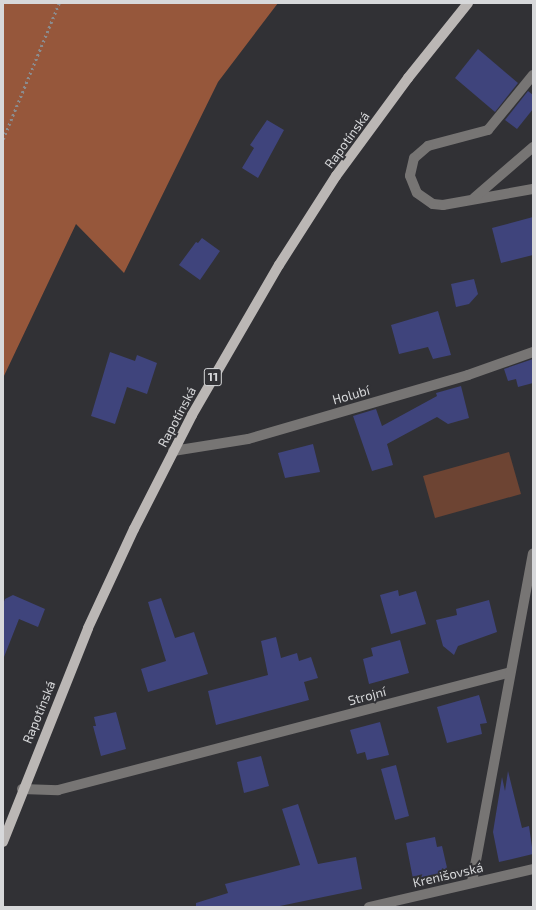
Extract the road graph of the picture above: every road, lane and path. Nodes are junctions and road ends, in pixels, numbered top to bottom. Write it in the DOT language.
graph roads {
  1 [pos="59,3"];
  2 [pos="468,3"];
  3 [pos="533,75"];
  4 [pos="3,139"];
  5 [pos="533,147"];
  6 [pos="533,188"];
  7 [pos="472,200"];
  8 [pos="533,352"];
  9 [pos="173,451"];
  10 [pos="533,554"];
  11 [pos="510,672"];
  12 [pos="22,789"];
  13 [pos="3,842"];
  14 [pos="533,870"];
  15 [pos="472,882"];
  16 [pos="369,907"];
  1 -- 4 [label="path"];
  2 -- 9 [label="main road, Rapotínská / 11"];
  3 -- 7 [label="street"];
  5 -- 7 [label="street"];
  6 -- 7 [label="street"];
  8 -- 9 [label="street, Holubí"];
  9 -- 12 [label="main road, Rapotínská / 11"];
  10 -- 11 [label="street"];
  11 -- 12 [label="street, Strojní"];
  11 -- 15 [label="street"];
  12 -- 13 [label="main road, Rapotínská / 11"];
  14 -- 15 [label="street, Krenišovská"];
  15 -- 16 [label="street, Krenišovská"];
}
